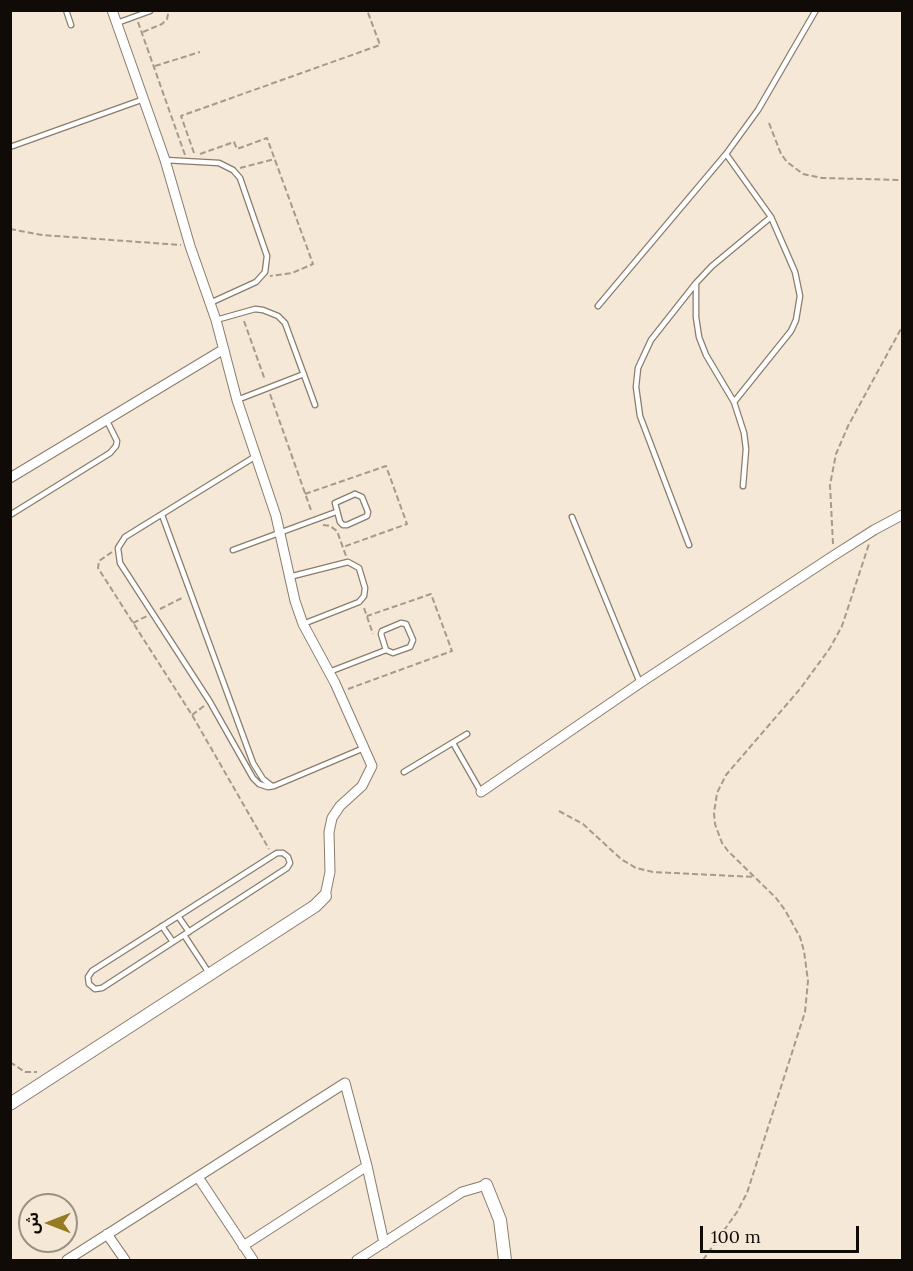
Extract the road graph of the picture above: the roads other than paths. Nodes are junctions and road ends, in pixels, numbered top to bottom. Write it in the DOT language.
graph roads {
  1 [pos="66,10"];
  2 [pos="112,10"];
  3 [pos="816,10"];
  4 [pos="150,11"];
  5 [pos="117,23"];
  6 [pos="71,25"];
  7 [pos="144,99"];
  8 [pos="10,147"];
  9 [pos="726,154"];
  10 [pos="165,160"];
  11 [pos="771,216"];
  12 [pos="696,283"];
  13 [pos="210,303"];
  14 [pos="598,306"];
  15 [pos="216,320"];
  16 [pos="224,349"];
  17 [pos="304,374"];
  18 [pos="237,400"];
  19 [pos="734,402"];
  20 [pos="315,405"];
  21 [pos="106,420"];
  22 [pos="256,456"];
  23 [pos="10,478"];
  24 [pos="743,486"];
  25 [pos="336,512"];
  26 [pos="10,515"];
  27 [pos="162,515"];
  28 [pos="572,517"];
  29 [pos="901,519"];
  30 [pos="281,533"];
  31 [pos="689,545"];
  32 [pos="233,550"];
  33 [pos="289,577"];
  34 [pos="303,624"];
  35 [pos="386,650"];
  36 [pos="329,672"];
  37 [pos="640,683"];
  38 [pos="467,734"];
  39 [pos="453,743"];
  40 [pos="364,748"];
  41 [pos="404,772"];
  42 [pos="272,786"];
  43 [pos="481,792"];
  44 [pos="325,896"];
  45 [pos="178,916"];
  46 [pos="162,926"];
  47 [pos="186,934"];
  48 [pos="173,942"];
  49 [pos="211,975"];
  50 [pos="10,1104"];
  51 [pos="367,1166"];
  52 [pos="198,1177"];
  53 [pos="486,1185"];
  54 [pos="107,1234"];
  55 [pos="384,1243"];
  56 [pos="243,1246"];
  57 [pos="67,1260"];
  58 [pos="125,1260"];
  59 [pos="253,1260"];
  60 [pos="357,1260"];
  61 [pos="505,1260"];
  1 -- 6 [label="lane"];
  2 -- 5 [label="street"];
  3 -- 9 [label="lane"];
  4 -- 5 [label="lane"];
  5 -- 7 [label="street"];
  7 -- 8 [label="lane"];
  7 -- 10 [label="street"];
  9 -- 11 [label="lane"];
  9 -- 14 [label="lane"];
  10 -- 13 [label="street"];
  10 -- 13 [label="lane"];
  11 -- 12 [label="lane"];
  11 -- 19 [label="lane"];
  12 -- 19 [label="lane"];
  12 -- 31 [label="lane"];
  13 -- 15 [label="street"];
  15 -- 16 [label="street"];
  15 -- 17 [label="lane"];
  16 -- 18 [label="street"];
  16 -- 21 [label="street"];
  17 -- 18 [label="lane"];
  17 -- 20 [label="lane"];
  18 -- 22 [label="street"];
  19 -- 24 [label="lane"];
  21 -- 23 [label="street"];
  21 -- 26 [label="lane"];
  22 -- 27 [label="lane"];
  22 -- 30 [label="street"];
  25 -- 25 [label="lane"];
  25 -- 30 [label="lane"];
  27 -- 42 [label="lane"];
  27 -- 42 [label="lane"];
  28 -- 37 [label="lane"];
  29 -- 37 [label="street"];
  30 -- 32 [label="lane"];
  30 -- 33 [label="street"];
  33 -- 34 [label="street"];
  33 -- 34 [label="lane"];
  34 -- 36 [label="street"];
  35 -- 35 [label="lane"];
  35 -- 36 [label="lane"];
  36 -- 40 [label="street"];
  37 -- 43 [label="street"];
  38 -- 39 [label="lane"];
  39 -- 41 [label="lane"];
  39 -- 43 [label="lane"];
  40 -- 42 [label="lane"];
  40 -- 44 [label="street"];
  44 -- 49 [label="street"];
  45 -- 46 [label="lane"];
  45 -- 47 [label="lane"];
  45 -- 47 [label="lane"];
  46 -- 48 [label="lane"];
  46 -- 48 [label="lane"];
  47 -- 48 [label="lane"];
  47 -- 49 [label="lane"];
  49 -- 50 [label="street"];
  51 -- 52 [label="street"];
  51 -- 55 [label="street"];
  51 -- 56 [label="street"];
  52 -- 54 [label="street"];
  52 -- 56 [label="street"];
  53 -- 55 [label="street"];
  53 -- 61 [label="street"];
  54 -- 57 [label="street"];
  54 -- 58 [label="street"];
  55 -- 60 [label="street"];
  56 -- 59 [label="street"];
}
